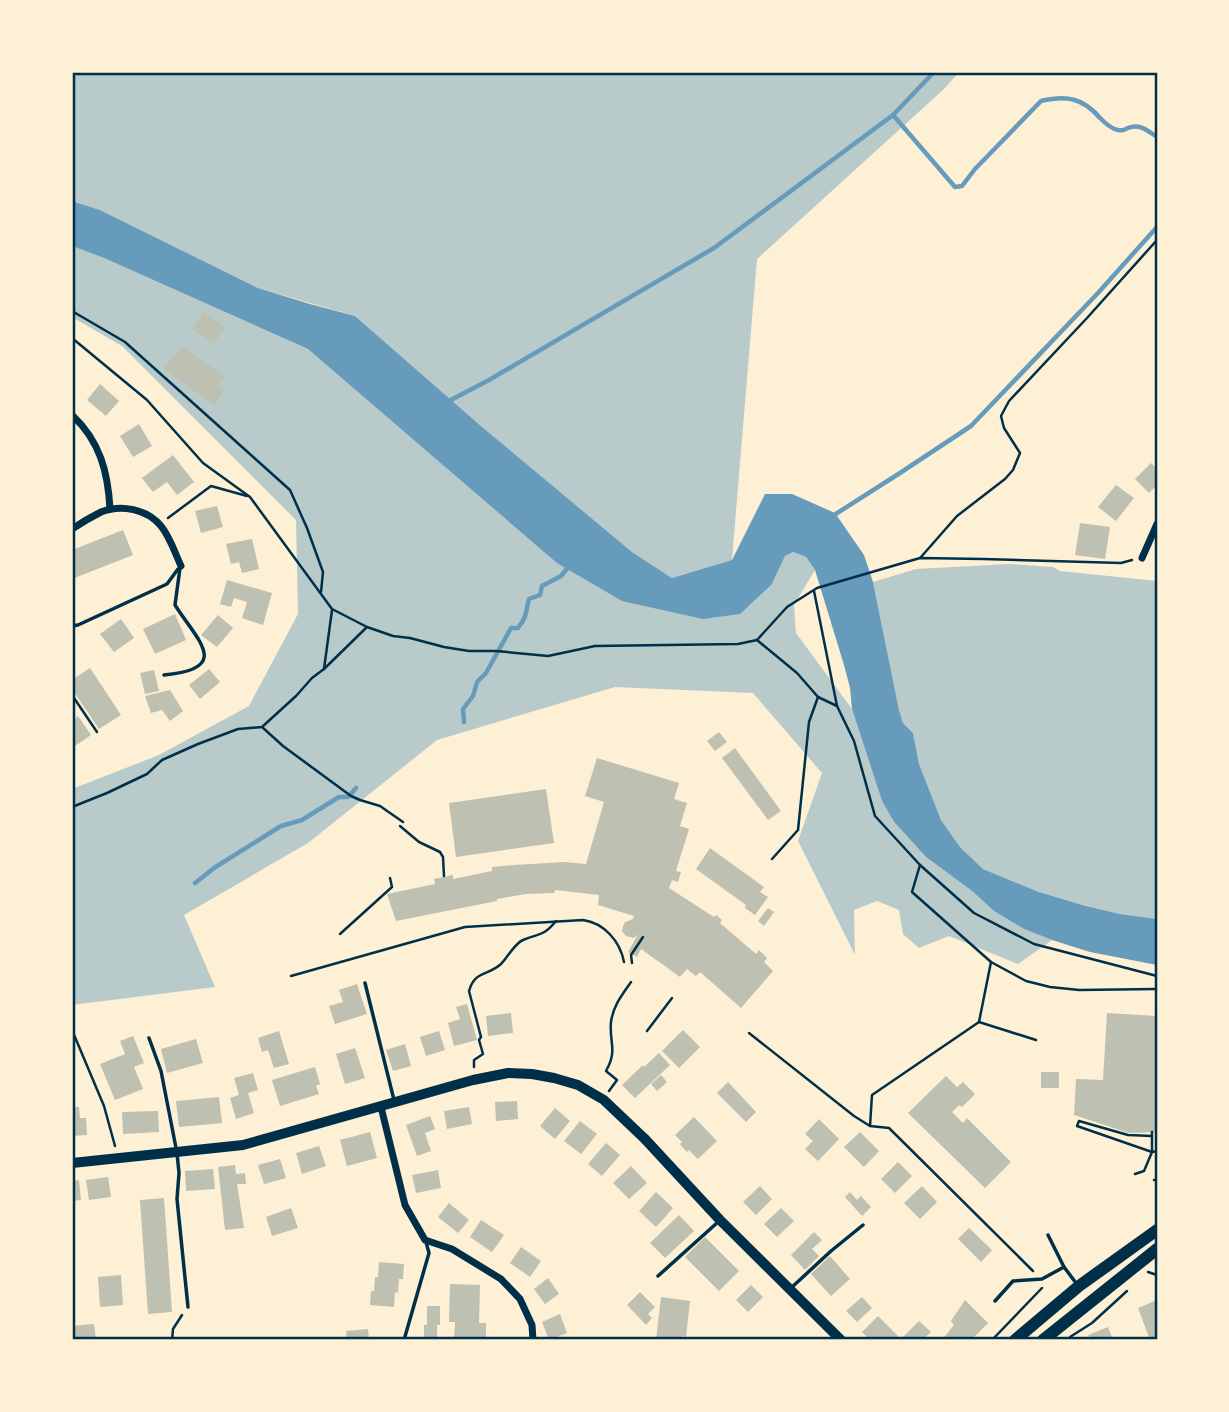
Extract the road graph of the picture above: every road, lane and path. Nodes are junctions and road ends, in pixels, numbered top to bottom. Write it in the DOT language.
graph roads {
  1 [pos="1157,240"];
  2 [pos="72,311"];
  3 [pos="72,338"];
  4 [pos="72,415"];
  5 [pos="250,496"];
  6 [pos="110,509"];
  7 [pos="159,524"];
  8 [pos="1157,524"];
  9 [pos="72,528"];
  10 [pos="920,558"];
  11 [pos="1142,558"];
  12 [pos="180,565"];
  13 [pos="815,590"];
  14 [pos="321,595"];
  15 [pos="332,609"];
  16 [pos="72,626"];
  17 [pos="367,627"];
  18 [pos="757,640"];
  19 [pos="324,669"];
  20 [pos="164,675"];
  21 [pos="72,695"];
  22 [pos="818,697"];
  23 [pos="837,706"];
  24 [pos="262,727"];
  25 [pos="97,732"];
  26 [pos="72,807"];
  27 [pos="772,859"];
  28 [pos="920,865"];
  29 [pos="444,876"];
  30 [pos="390,878"];
  31 [pos="556,921"];
  32 [pos="340,934"];
  33 [pos="643,937"];
  34 [pos="624,962"];
  35 [pos="632,962"];
  36 [pos="991,962"];
  37 [pos="291,976"];
  38 [pos="1157,976"];
  39 [pos="631,982"];
  40 [pos="365,983"];
  41 [pos="1157,989"];
  42 [pos="673,998"];
  43 [pos="979,1022"];
  44 [pos="72,1030"];
  45 [pos="647,1031"];
  46 [pos="750,1033"];
  47 [pos="149,1038"];
  48 [pos="1036,1040"];
  49 [pos="473,1080"];
  50 [pos="604,1100"];
  51 [pos="395,1102"];
  52 [pos="381,1107"];
  53 [pos="870,1126"];
  54 [pos="1157,1151"];
  55 [pos="1152,1152"];
  56 [pos="177,1153"];
  57 [pos="118,1159"];
  58 [pos="72,1163"];
  59 [pos="1136,1174"];
  60 [pos="720,1220"];
  61 [pos="983,1222"];
  62 [pos="863,1225"];
  63 [pos="1157,1230"];
  64 [pos="1048,1235"];
  65 [pos="425,1240"];
  66 [pos="1157,1249"];
  67 [pos="1064,1266"];
  68 [pos="1145,1272"];
  69 [pos="1157,1275"];
  70 [pos="658,1276"];
  71 [pos="1079,1286"];
  72 [pos="790,1289"];
  73 [pos="1128,1290"];
  74 [pos="995,1301"];
  75 [pos="1090,1302"];
  76 [pos="188,1307"];
  77 [pos="172,1340"];
  78 [pos="404,1340"];
  79 [pos="533,1340"];
  80 [pos="841,1340"];
  81 [pos="1015,1340"];
  82 [pos="1043,1340"];
  83 [pos="1064,1340"];
  1 -- 10 [label="path"];
  2 -- 14 [label="path"];
  3 -- 5 [label="path"];
  4 -- 6 [label="street"];
  5 -- 7 [label="path"];
  5 -- 14 [label="path"];
  6 -- 7 [label="street"];
  6 -- 9 [label="street"];
  7 -- 12 [label="street"];
  8 -- 11 [label="street"];
  10 -- 11 [label="path"];
  10 -- 13 [label="path"];
  12 -- 16 [label="lane"];
  12 -- 20 [label="lane"];
  13 -- 18 [label="path"];
  13 -- 23 [label="path"];
  14 -- 15 [label="path"];
  15 -- 17 [label="path"];
  15 -- 19 [label="path"];
  17 -- 18 [label="path"];
  17 -- 19 [label="path"];
  18 -- 22 [label="path"];
  19 -- 24 [label="path"];
  21 -- 25 [label="path"];
  22 -- 23 [label="path"];
  22 -- 27 [label="path"];
  23 -- 28 [label="path"];
  24 -- 26 [label="path"];
  24 -- 29 [label="path"];
  28 -- 36 [label="path"];
  28 -- 38 [label="path"];
  30 -- 32 [label="path"];
  31 -- 34 [label="path"];
  31 -- 37 [label="path"];
  31 -- 49 [label="path"];
  33 -- 35 [label="path"];
  36 -- 41 [label="path"];
  36 -- 43 [label="path"];
  39 -- 50 [label="path"];
  40 -- 51 [label="lane"];
  42 -- 45 [label="path"];
  43 -- 48 [label="path"];
  43 -- 53 [label="path"];
  44 -- 57 [label="path"];
  46 -- 53 [label="path"];
  47 -- 56 [label="lane"];
  49 -- 50 [label="street"];
  49 -- 51 [label="street"];
  50 -- 60 [label="street"];
  51 -- 52 [label="street"];
  52 -- 56 [label="street"];
  52 -- 65 [label="street"];
  53 -- 61 [label="path"];
  54 -- 55 [label="path"];
  55 -- 55 [label="path"];
  55 -- 59 [label="path"];
  56 -- 57 [label="street"];
  56 -- 76 [label="lane"];
  57 -- 58 [label="street"];
  60 -- 70 [label="lane"];
  60 -- 72 [label="street"];
  62 -- 72 [label="lane"];
  63 -- 71 [label="main road"];
  64 -- 67 [label="lane"];
  65 -- 78 [label="lane"];
  65 -- 79 [label="street"];
  66 -- 75 [label="main road"];
  67 -- 71 [label="lane"];
  67 -- 74 [label="lane"];
  68 -- 69 [label="path"];
  71 -- 75 [label="lane"];
  71 -- 81 [label="main road"];
  72 -- 80 [label="street"];
  73 -- 83 [label="path"];
  75 -- 82 [label="main road"];
  76 -- 77 [label="path"];
}
